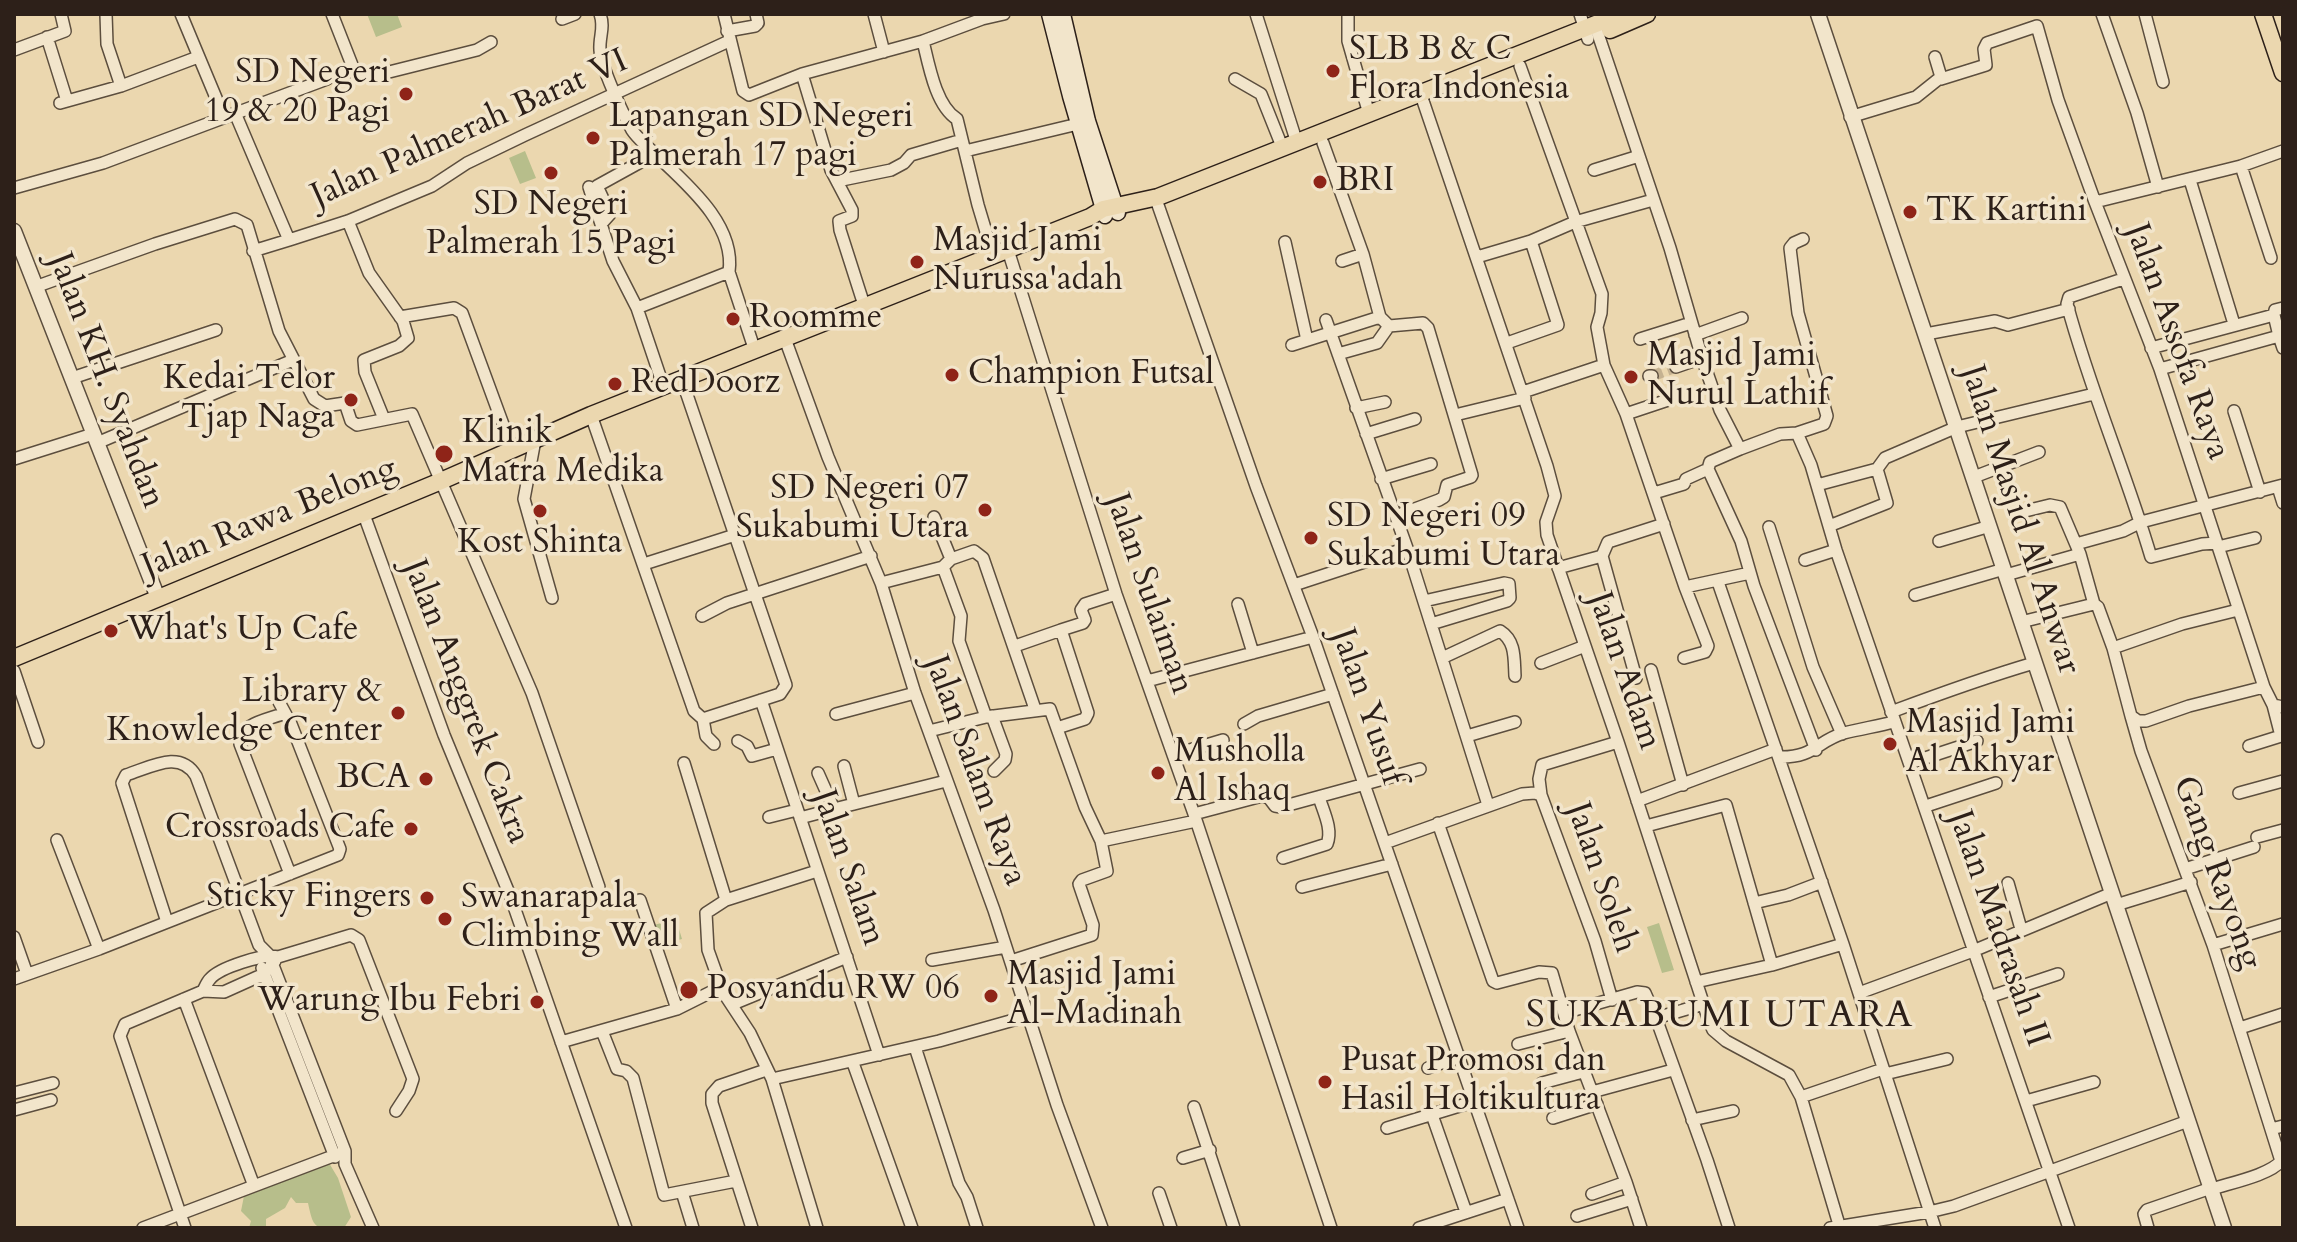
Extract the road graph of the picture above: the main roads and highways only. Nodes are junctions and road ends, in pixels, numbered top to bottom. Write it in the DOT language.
graph roads {
  1 [pos="1621,14"];
  2 [pos="1647,14"];
  3 [pos="2263,14"];
  4 [pos="2274,14"];
  5 [pos="1589,28"];
  6 [pos="2281,50"];
  7 [pos="2283,73"];
  8 [pos="1423,100"];
  9 [pos="1106,212"];
  10 [pos="14,658"];
  1 -- 5 [label="main road"];
  2 -- 5 [label="main road"];
  3 -- 6 [label="main road"];
  4 -- 6 [label="main road"];
  5 -- 8 [label="main road"];
  5 -- 8 [label="main road"];
  6 -- 7 [label="main road"];
  8 -- 9 [label="main road"];
  8 -- 9 [label="main road"];
  9 -- 10 [label="main road, Jalan Rawa Belong"];
}
